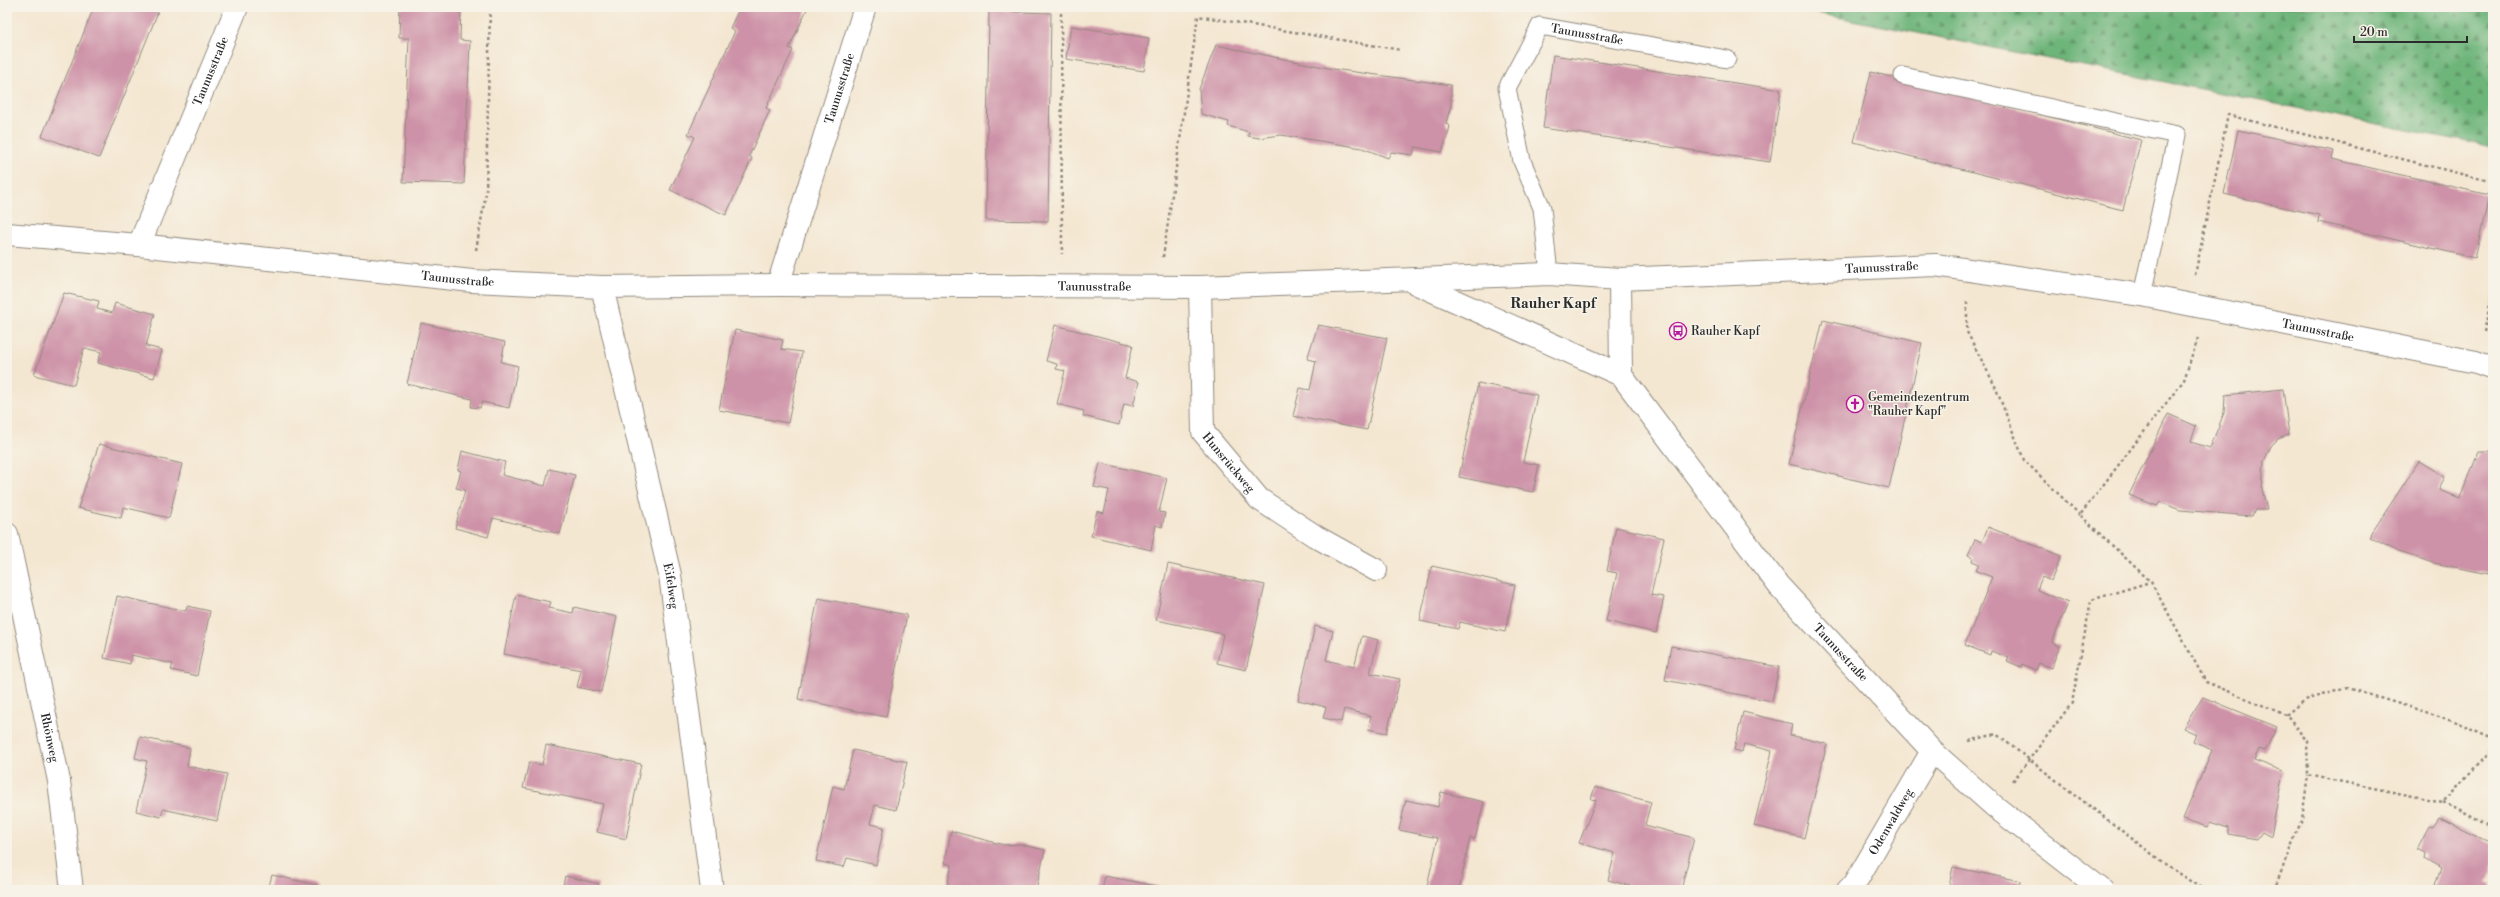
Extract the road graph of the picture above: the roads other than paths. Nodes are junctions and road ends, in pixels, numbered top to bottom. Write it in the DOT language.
graph roads {
  1 [pos="237,7"];
  2 [pos="865,7"];
  3 [pos="1727,59"];
  4 [pos="1903,76"];
  5 [pos="7,234"];
  6 [pos="139,245"];
  7 [pos="1549,274"];
  8 [pos="1620,279"];
  9 [pos="1411,281"];
  10 [pos="778,285"];
  11 [pos="602,287"];
  12 [pos="1200,288"];
  13 [pos="2142,295"];
  14 [pos="2485,365"];
  15 [pos="1622,375"];
  16 [pos="7,534"];
  17 [pos="1376,570"];
  18 [pos="13,591"];
  19 [pos="1932,751"];
  20 [pos="72,890"];
  21 [pos="712,890"];
  22 [pos="1848,890"];
  23 [pos="2102,890"];
  1 -- 6 [label="street, Taunusstraße"];
  2 -- 10 [label="street, Taunusstraße"];
  3 -- 7 [label="lane, Taunusstraße"];
  4 -- 13 [label="lane"];
  5 -- 6 [label="street, Taunusstraße"];
  6 -- 11 [label="street, Taunusstraße"];
  7 -- 8 [label="street, Taunusstraße"];
  7 -- 9 [label="street, Taunusstraße"];
  8 -- 13 [label="street, Taunusstraße"];
  8 -- 15 [label="street"];
  9 -- 12 [label="street, Taunusstraße"];
  9 -- 15 [label="street, Taunusstraße"];
  10 -- 11 [label="street, Taunusstraße"];
  10 -- 12 [label="street, Taunusstraße"];
  11 -- 21 [label="street, Eifelweg"];
  12 -- 17 [label="street, Hunsrückweg"];
  13 -- 14 [label="street, Taunusstraße"];
  15 -- 19 [label="street, Taunusstraße"];
  16 -- 18 [label="street, Rhönweg"];
  18 -- 20 [label="street, Rhönweg"];
  19 -- 22 [label="street, Odenwaldweg"];
  19 -- 23 [label="street, Taunusstraße"];
}
